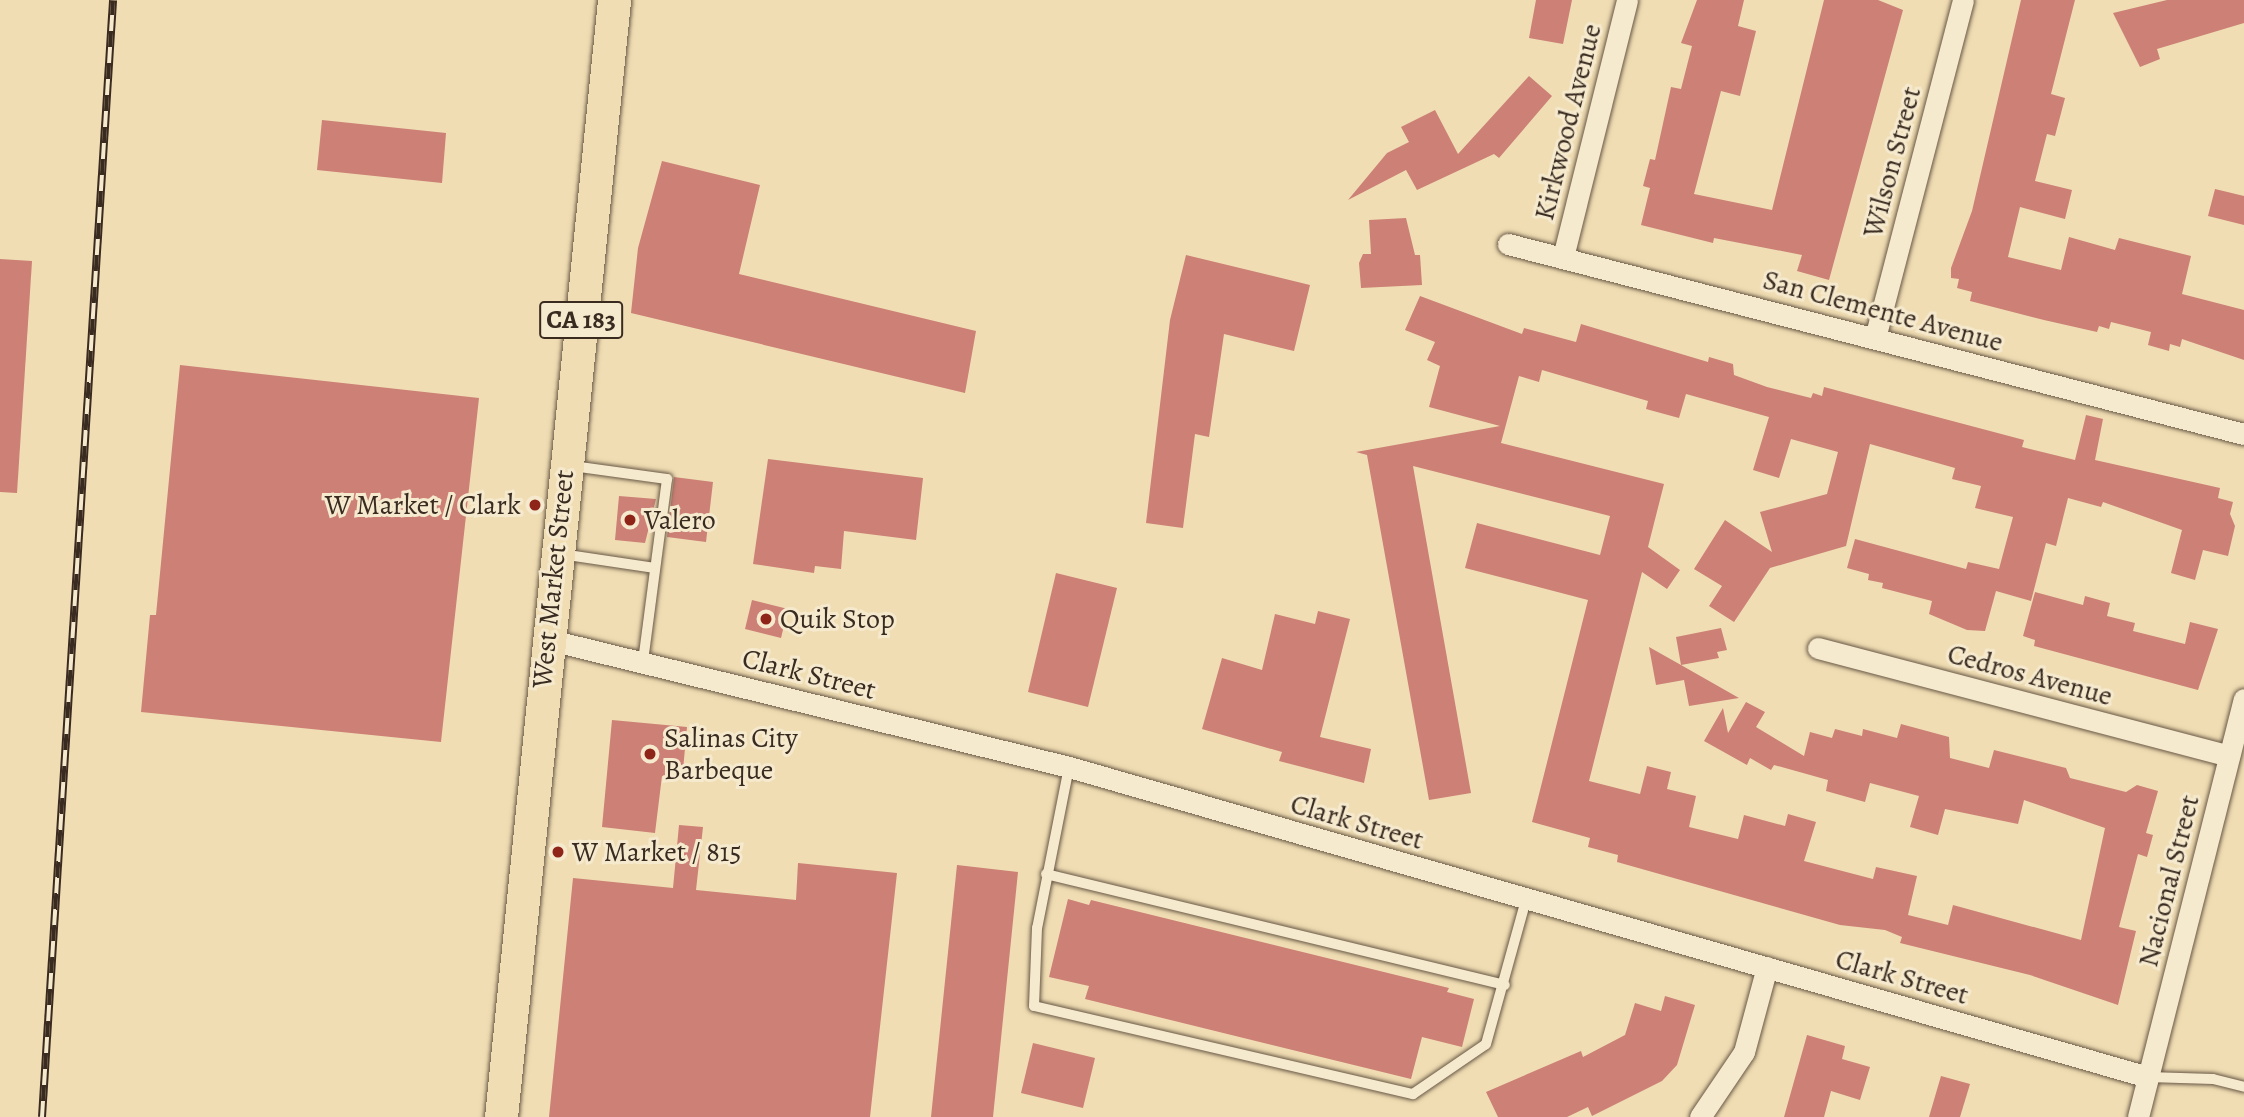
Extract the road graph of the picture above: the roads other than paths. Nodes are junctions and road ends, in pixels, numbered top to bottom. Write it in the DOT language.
graph roads {
  1 [pos="614,0"];
  2 [pos="1627,0"];
  3 [pos="1963,0"];
  4 [pos="1508,244"];
  5 [pos="1563,257"];
  6 [pos="1875,338"];
  7 [pos="2244,434"];
  8 [pos="565,465"];
  9 [pos="555,553"];
  10 [pos="655,568"];
  11 [pos="546,639"];
  12 [pos="1818,648"];
  13 [pos="643,662"];
  14 [pos="2244,699"];
  15 [pos="2229,756"];
  16 [pos="1069,767"];
  17 [pos="1046,874"];
  18 [pos="1526,900"];
  19 [pos="1766,967"];
  20 [pos="1505,985"];
  21 [pos="2148,1077"];
  22 [pos="2244,1087"];
  23 [pos="501,1117"];
  24 [pos="1700,1117"];
  25 [pos="2138,1117"];
  1 -- 8 [label="main road, West Market Street / CA 183"];
  2 -- 5 [label="street, Kirkwood Avenue"];
  3 -- 6 [label="street, Wilson Street"];
  4 -- 5 [label="street, San Clemente Avenue"];
  5 -- 6 [label="street, San Clemente Avenue"];
  6 -- 7 [label="street, San Clemente Avenue"];
  8 -- 9 [label="main road, West Market Street / CA 183"];
  8 -- 10 [label="lane"];
  9 -- 10 [label="lane"];
  9 -- 11 [label="main road, West Market Street / CA 183"];
  10 -- 13 [label="lane"];
  11 -- 13 [label="street, Clark Street"];
  11 -- 23 [label="main road, West Market Street / CA 183"];
  12 -- 15 [label="street, Cedros Avenue"];
  13 -- 16 [label="street, Clark Street"];
  14 -- 15 [label="street, Nacional Street"];
  15 -- 21 [label="street, Nacional Street"];
  16 -- 17 [label="lane"];
  16 -- 18 [label="street, Clark Street"];
  17 -- 20 [label="lane"];
  17 -- 20 [label="lane"];
  18 -- 19 [label="street, Clark Street"];
  18 -- 20 [label="lane"];
  19 -- 21 [label="street, Clark Street"];
  19 -- 24 [label="street"];
  21 -- 22 [label="lane"];
  21 -- 25 [label="street, Nacional Street"];
}
